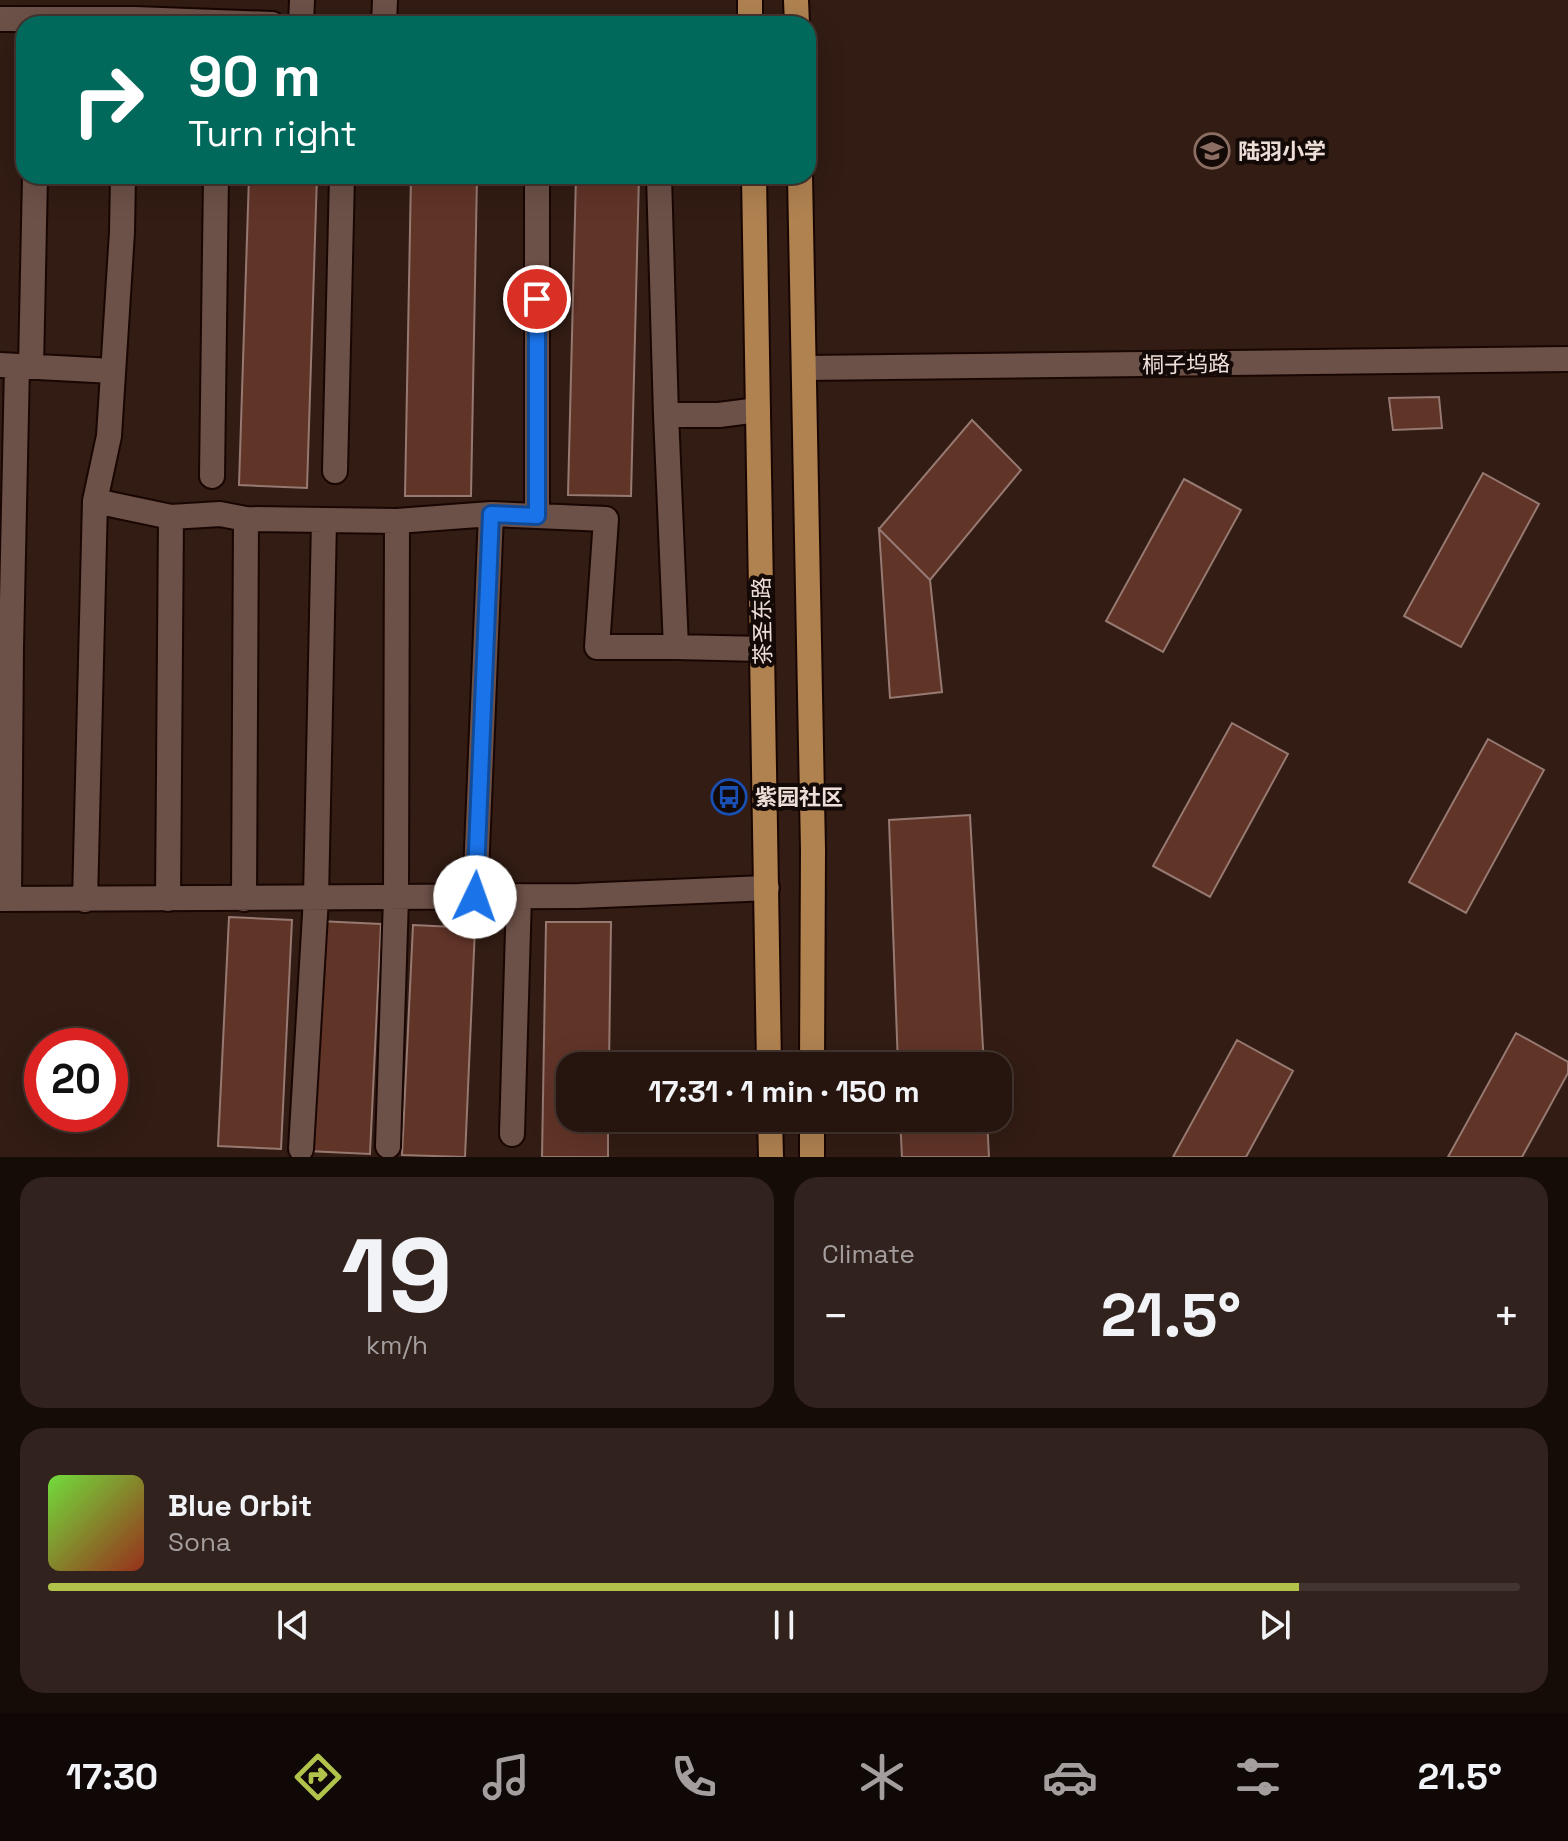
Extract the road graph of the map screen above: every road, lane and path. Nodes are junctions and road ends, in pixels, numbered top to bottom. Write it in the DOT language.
graph roads {
  1 [pos="221,11"];
  2 [pos="44,15"];
  3 [pos="130,16"];
  4 [pos="241,16"];
  5 [pos="34,184"];
  6 [pos="123,184"];
  7 [pos="216,184"];
  8 [pos="342,184"];
  9 [pos="537,184"];
  10 [pos="659,184"];
  11 [pos="754,184"];
  12 [pos="800,184"];
  13 [pos="1568,359"];
  14 [pos="16,366"];
  15 [pos="804,368"];
  16 [pos="113,371"];
  17 [pos="758,410"];
  18 [pos="666,415"];
  19 [pos="335,471"];
  20 [pos="212,476"];
  21 [pos="95,501"];
  22 [pos="491,514"];
  23 [pos="537,516"];
  24 [pos="171,517"];
  25 [pos="246,519"];
  26 [pos="324,521"];
  27 [pos="397,521"];
  28 [pos="676,647"];
  29 [pos="762,649"];
  30 [pos="767,888"];
  31 [pos="519,896"];
  32 [pos="475,897"];
  33 [pos="316,898"];
  34 [pos="396,898"];
  35 [pos="5,899"];
  36 [pos="168,899"];
  37 [pos="244,899"];
  38 [pos="85,900"];
  39 [pos="769,1052"];
  40 [pos="812,1052"];
  41 [pos="770,1132"];
  42 [pos="812,1132"];
  43 [pos="512,1134"];
  44 [pos="388,1146"];
  45 [pos="301,1149"];
  46 [pos="771,1157"];
  47 [pos="812,1157"];
  1 -- 3 [label="street"];
  1 -- 4 [label="street"];
  2 -- 3 [label="street"];
  5 -- 14 [label="street"];
  6 -- 16 [label="street"];
  7 -- 20 [label="street"];
  8 -- 19 [label="street"];
  9 -- 23 [label="street"];
  10 -- 18 [label="street"];
  11 -- 17 [label="main road, 茶圣东路"];
  12 -- 15 [label="main road"];
  13 -- 15 [label="street, 桐子坞路"];
  14 -- 16 [label="street"];
  14 -- 35 [label="street"];
  15 -- 40 [label="main road"];
  16 -- 21 [label="street"];
  17 -- 18 [label="street"];
  17 -- 29 [label="main road, 茶圣东路"];
  18 -- 28 [label="street"];
  21 -- 24 [label="street"];
  21 -- 38 [label="street"];
  22 -- 23 [label="street"];
  22 -- 27 [label="street"];
  22 -- 32 [label="street"];
  23 -- 28 [label="street"];
  24 -- 25 [label="street"];
  24 -- 36 [label="street"];
  25 -- 26 [label="street"];
  25 -- 37 [label="street"];
  26 -- 27 [label="street"];
  26 -- 33 [label="street"];
  27 -- 34 [label="street"];
  28 -- 29 [label="street"];
  29 -- 30 [label="main road, 茶圣东路"];
  30 -- 31 [label="street"];
  30 -- 39 [label="main road, 茶圣东路"];
  31 -- 32 [label="street"];
  31 -- 43 [label="street"];
  32 -- 34 [label="street"];
  33 -- 34 [label="street"];
  33 -- 37 [label="street"];
  33 -- 45 [label="street"];
  34 -- 44 [label="street"];
  35 -- 38 [label="street"];
  36 -- 37 [label="street"];
  36 -- 38 [label="street"];
  41 -- 46 [label="main road"];
  42 -- 47 [label="main road"];
}
